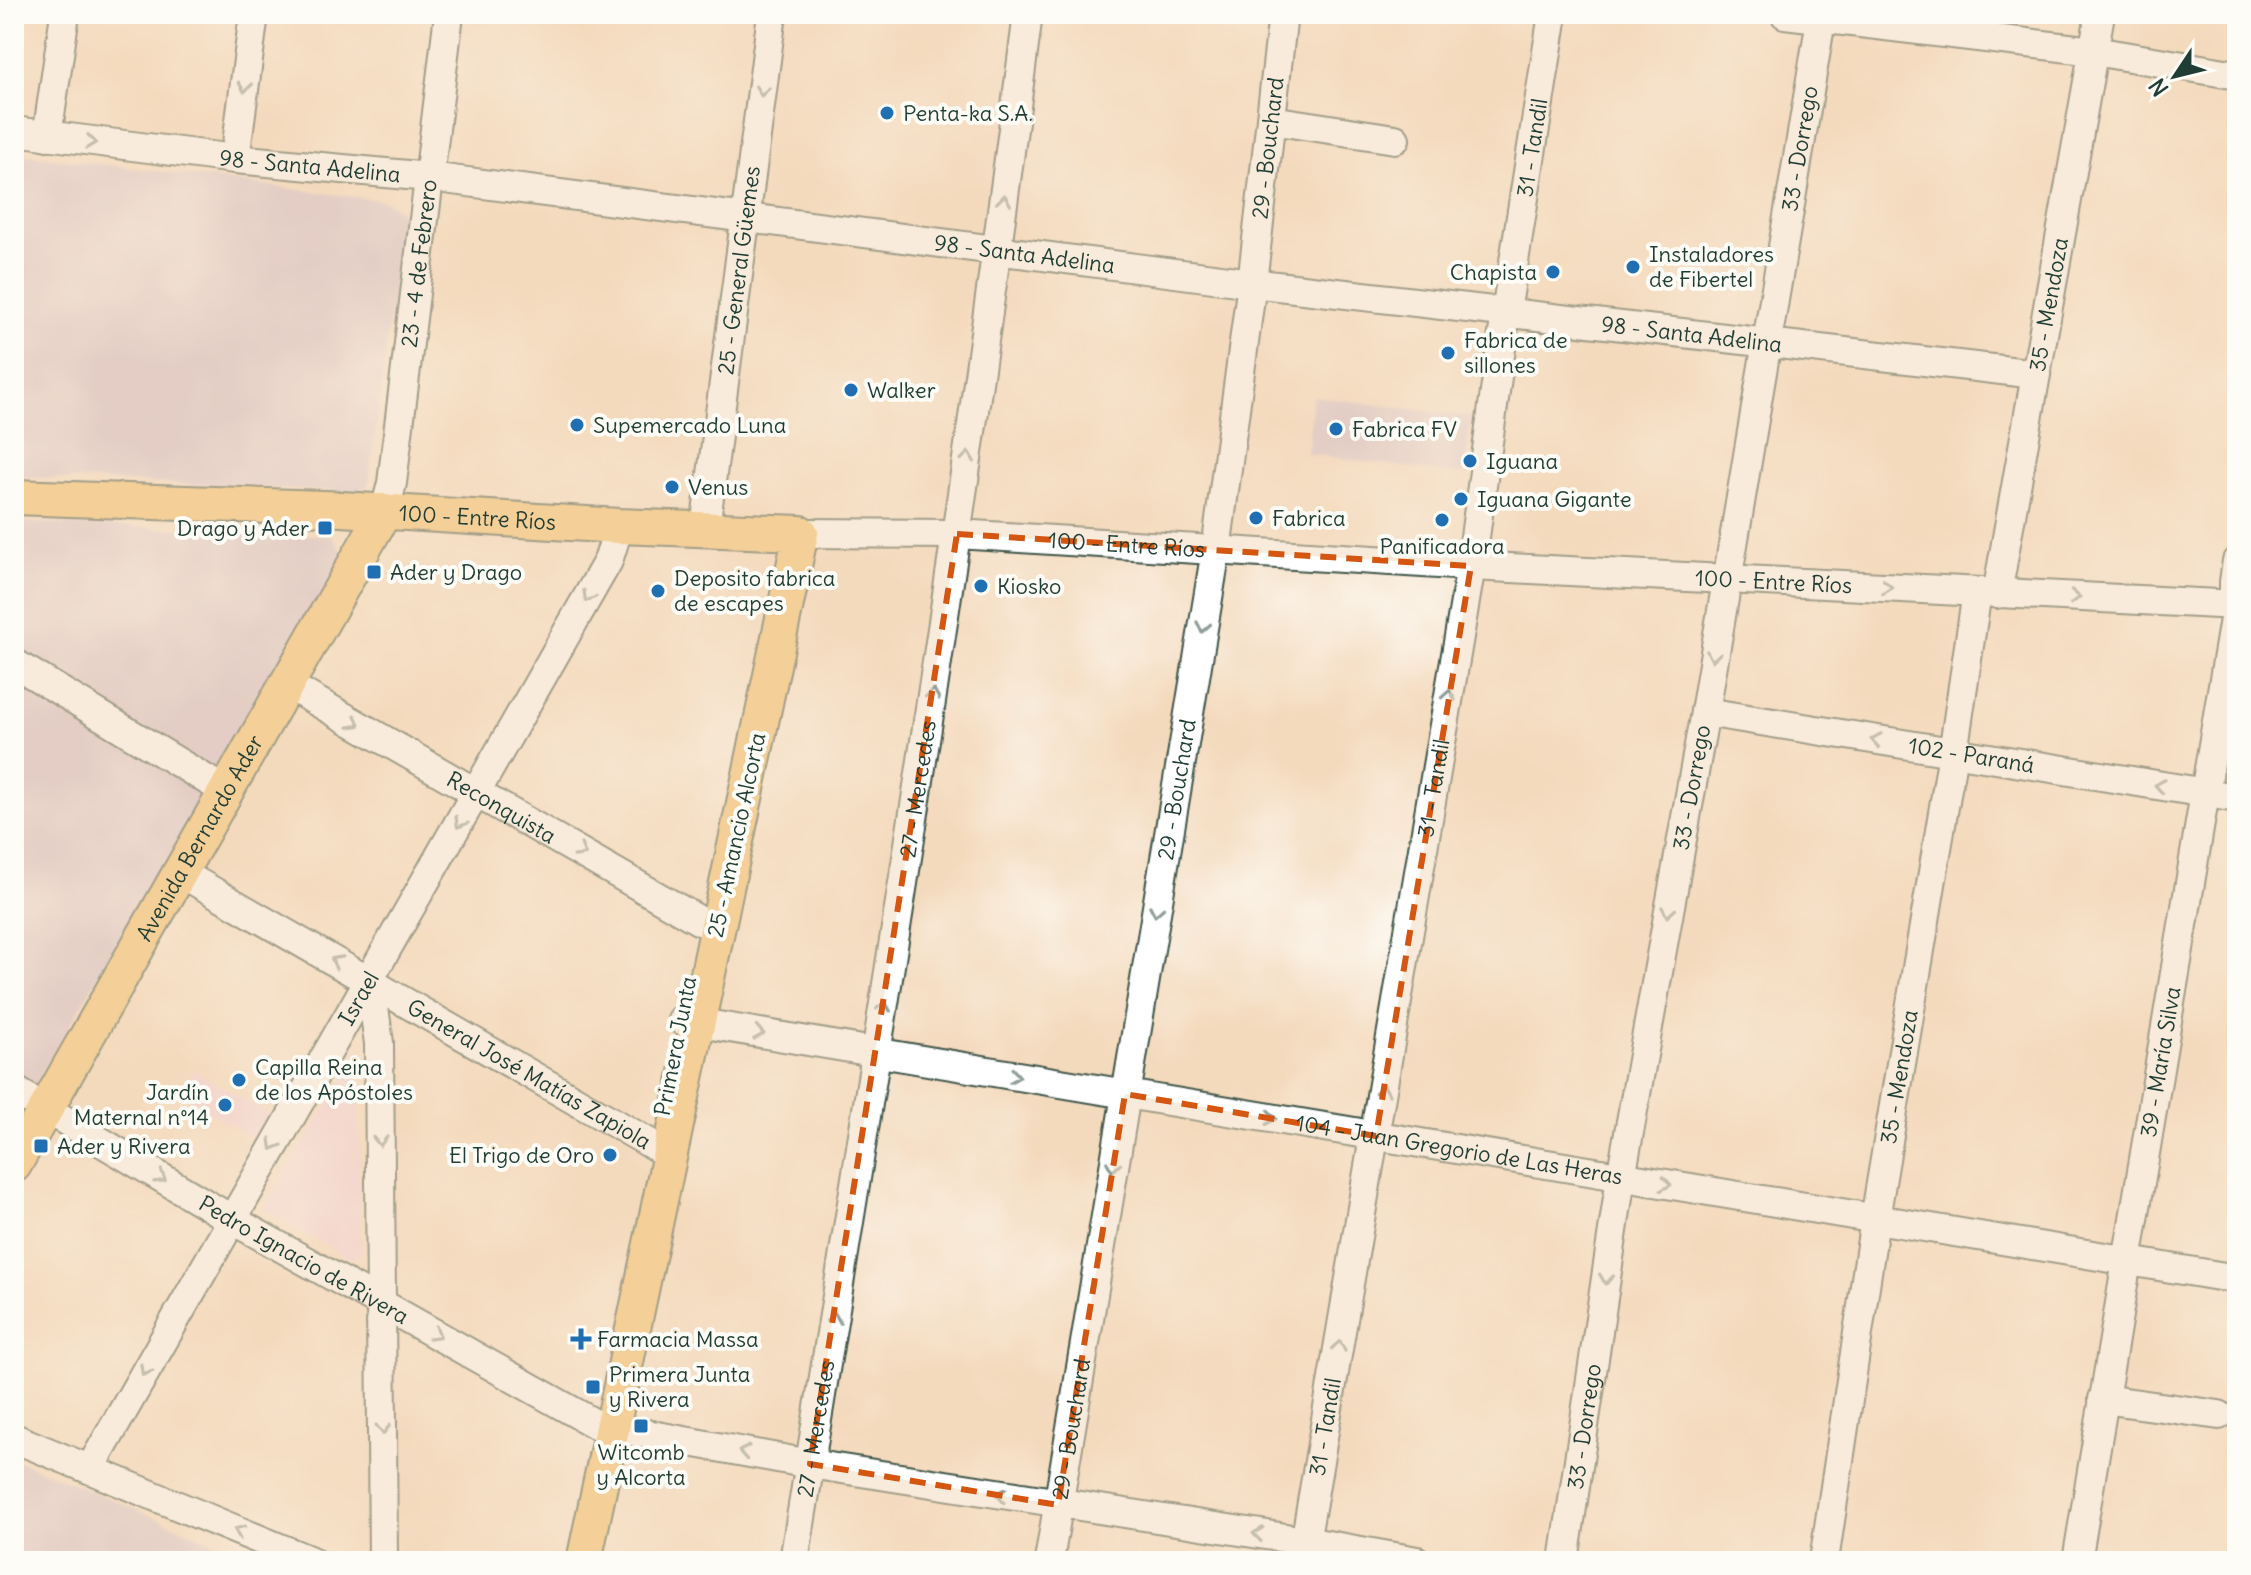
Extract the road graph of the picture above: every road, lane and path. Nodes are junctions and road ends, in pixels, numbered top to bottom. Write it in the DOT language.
graph roads {
  1 [pos="65,14"];
  2 [pos="254,14"];
  3 [pos="449,14"];
  4 [pos="772,14"];
  5 [pos="1028,14"];
  6 [pos="1283,14"];
  7 [pos="1553,14"];
  8 [pos="1785,14"];
  9 [pos="2100,14"];
  10 [pos="1821,16"];
  11 [pos="2094,51"];
  12 [pos="2237,75"];
  13 [pos="1271,120"];
  14 [pos="14,131"];
  15 [pos="47,136"];
  16 [pos="1395,139"];
  17 [pos="235,159"];
  18 [pos="429,177"];
  19 [pos="746,217"];
  20 [pos="998,250"];
  21 [pos="1252,283"];
  22 [pos="1506,312"];
  23 [pos="1767,343"];
  24 [pos="2036,374"];
  25 [pos="14,497"];
  26 [pos="385,511"];
  27 [pos="619,526"];
  28 [pos="705,528"];
  29 [pos="790,532"];
  30 [pos="957,534"];
  31 [pos="1216,550"];
  32 [pos="2237,561"];
  33 [pos="1471,566"];
  34 [pos="1725,579"];
  35 [pos="1987,593"];
  36 [pos="2235,605"];
  37 [pos="14,663"];
  38 [pos="288,685"];
  39 [pos="1705,712"];
  40 [pos="1953,753"];
  41 [pos="227,792"];
  42 [pos="478,792"];
  43 [pos="2204,794"];
  44 [pos="2237,798"];
  45 [pos="181,873"];
  46 [pos="708,923"];
  47 [pos="370,980"];
  48 [pos="689,1021"];
  49 [pos="877,1053"];
  50 [pos="14,1090"];
  51 [pos="1125,1094"];
  52 [pos="46,1109"];
  53 [pos="1376,1136"];
  54 [pos="662,1151"];
  55 [pos="14,1165"];
  56 [pos="1621,1177"];
  57 [pos="231,1219"];
  58 [pos="1875,1219"];
  59 [pos="2126,1261"];
  60 [pos="2237,1279"];
  61 [pos="382,1303"];
  62 [pos="2103,1399"];
  63 [pos="2219,1415"];
  64 [pos="605,1427"];
  65 [pos="14,1438"];
  66 [pos="810,1464"];
  67 [pos="90,1469"];
  68 [pos="1058,1505"];
  69 [pos="1304,1551"];
  70 [pos="311,1561"];
  71 [pos="383,1561"];
  72 [pos="568,1561"];
  73 [pos="584,1561"];
  74 [pos="794,1561"];
  75 [pos="1049,1561"];
  76 [pos="1417,1561"];
  77 [pos="1564,1561"];
  78 [pos="1824,1561"];
  79 [pos="2077,1561"];
  1 -- 15 [label="street"];
  2 -- 17 [label="street, one-way"];
  3 -- 18 [label="street, 23 - 4 de Febrero"];
  4 -- 19 [label="street, 25 - General Güemes, one-way"];
  20 -- 5 [label="street, 27 - Mercedes, one-way"];
  6 -- 13 [label="street, 29 - Bouchard"];
  7 -- 22 [label="street, 31 - Tandil"];
  8 -- 10 [label="street"];
  9 -- 11 [label="street, 35 - Mendoza"];
  10 -- 11 [label="street"];
  10 -- 23 [label="street, 33 - Dorrego"];
  11 -- 12 [label="street"];
  11 -- 24 [label="street, 35 - Mendoza"];
  13 -- 16 [label="street"];
  13 -- 21 [label="street, 29 - Bouchard"];
  14 -- 15 [label="street, 98 - Santa Adelina"];
  15 -- 17 [label="street, 98 - Santa Adelina, one-way"];
  17 -- 18 [label="street, 98 - Santa Adelina"];
  18 -- 19 [label="street, 98 - Santa Adelina"];
  18 -- 26 [label="street, 23 - 4 de Febrero"];
  19 -- 20 [label="street, 98 - Santa Adelina"];
  19 -- 28 [label="street, 25 - General Güemes"];
  20 -- 21 [label="street, 98 - Santa Adelina"];
  30 -- 20 [label="street, 27 - Mercedes, one-way"];
  21 -- 22 [label="street, 98 - Santa Adelina"];
  21 -- 31 [label="street, 29 - Bouchard"];
  22 -- 23 [label="street, 98 - Santa Adelina"];
  22 -- 33 [label="street, 31 - Tandil"];
  23 -- 24 [label="street, 98 - Santa Adelina"];
  23 -- 34 [label="street, 33 - Dorrego"];
  24 -- 35 [label="street, 35 - Mendoza"];
  25 -- 26 [label="main road, 100 - Entre Ríos"];
  26 -- 27 [label="main road, 100 - Entre Ríos"];
  26 -- 38 [label="main road, Avenida Bernardo Ader"];
  27 -- 28 [label="main road, 100 - Entre Ríos"];
  27 -- 42 [label="street, Israel, one-way"];
  28 -- 29 [label="main road, 100 - Entre Ríos"];
  29 -- 30 [label="street, 100 - Entre Ríos"];
  29 -- 46 [label="main road, Primera Junta"];
  30 -- 31 [label="street, 100 - Entre Ríos"];
  49 -- 30 [label="street, 27 - Mercedes, one-way"];
  31 -- 33 [label="street, 100 - Entre Ríos"];
  31 -- 51 [label="street, 29 - Bouchard, one-way"];
  32 -- 36 [label="street, 39 - María Silva"];
  33 -- 34 [label="street, 100 - Entre Ríos"];
  53 -- 33 [label="street, 31 - Tandil, one-way"];
  34 -- 35 [label="street, 100 - Entre Ríos, one-way"];
  34 -- 39 [label="street, 33 - Dorrego, one-way"];
  35 -- 36 [label="street, 100 - Entre Ríos, one-way"];
  35 -- 40 [label="street, 35 - Mendoza"];
  36 -- 43 [label="street, 39 - María Silva"];
  37 -- 41 [label="street"];
  38 -- 41 [label="main road, Avenida Bernardo Ader"];
  38 -- 42 [label="street, Reconquista, one-way"];
  40 -- 39 [label="street, 102 - Paraná, one-way"];
  39 -- 56 [label="street, 33 - Dorrego, one-way"];
  43 -- 40 [label="street, 102 - Paraná, one-way"];
  40 -- 58 [label="street, 35 - Mendoza"];
  41 -- 45 [label="main road, Avenida Bernardo Ader"];
  42 -- 46 [label="street, Reconquista, one-way"];
  42 -- 47 [label="street, Israel, one-way"];
  43 -- 44 [label="street, 102 - Paraná"];
  43 -- 59 [label="street, 39 - María Silva"];
  47 -- 45 [label="street, General José Matías Zapiola, one-way"];
  45 -- 52 [label="main road, Avenida Bernardo Ader"];
  46 -- 48 [label="main road, Primera Junta"];
  47 -- 54 [label="street, General José Matías Zapiola"];
  47 -- 57 [label="street, Israel, one-way"];
  47 -- 61 [label="street, one-way"];
  48 -- 49 [label="street, 104 - Juan Gregorio de Las Heras, one-way"];
  48 -- 54 [label="main road, Primera Junta"];
  49 -- 51 [label="street, 104 - Juan Gregorio de Las Heras, one-way"];
  66 -- 49 [label="street, 27 - Mercedes, one-way"];
  50 -- 52 [label="street, Pedro Ignacio de Rivera"];
  51 -- 53 [label="street, 104 - Juan Gregorio de Las Heras, one-way"];
  51 -- 68 [label="street, 29 - Bouchard, one-way"];
  52 -- 55 [label="main road, Avenida Bernardo Ader"];
  52 -- 57 [label="street, Pedro Ignacio de Rivera, one-way"];
  53 -- 56 [label="street, 104 - Juan Gregorio de Las Heras"];
  69 -- 53 [label="street, 31 - Tandil, one-way"];
  54 -- 64 [label="main road, Primera Junta"];
  56 -- 58 [label="street, 104 - Juan Gregorio de Las Heras, one-way"];
  56 -- 77 [label="street, 33 - Dorrego, one-way"];
  57 -- 61 [label="street, Pedro Ignacio de Rivera"];
  57 -- 67 [label="street, Israel, one-way"];
  58 -- 59 [label="street, 104 - Juan Gregorio de Las Heras"];
  58 -- 78 [label="street, 35 - Mendoza"];
  59 -- 60 [label="street, 104 - Juan Gregorio de Las Heras"];
  59 -- 62 [label="street, 39 - María Silva"];
  61 -- 64 [label="street, Pedro Ignacio de Rivera, one-way"];
  61 -- 71 [label="street, one-way"];
  62 -- 63 [label="street"];
  62 -- 79 [label="street, 39 - María Silva"];
  66 -- 64 [label="street, Pedro Ignacio de Rivera, one-way"];
  64 -- 72 [label="main road, Primera Junta"];
  64 -- 73 [label="main road"];
  65 -- 67 [label="street"];
  68 -- 66 [label="street, Pedro Ignacio de Rivera, one-way"];
  66 -- 74 [label="street, 27 - Mercedes"];
  70 -- 67 [label="street, one-way"];
  69 -- 68 [label="street, Pedro Ignacio de Rivera, one-way"];
  68 -- 75 [label="street, 29 - Bouchard"];
  69 -- 76 [label="street, Pedro Ignacio de Rivera"];
}
